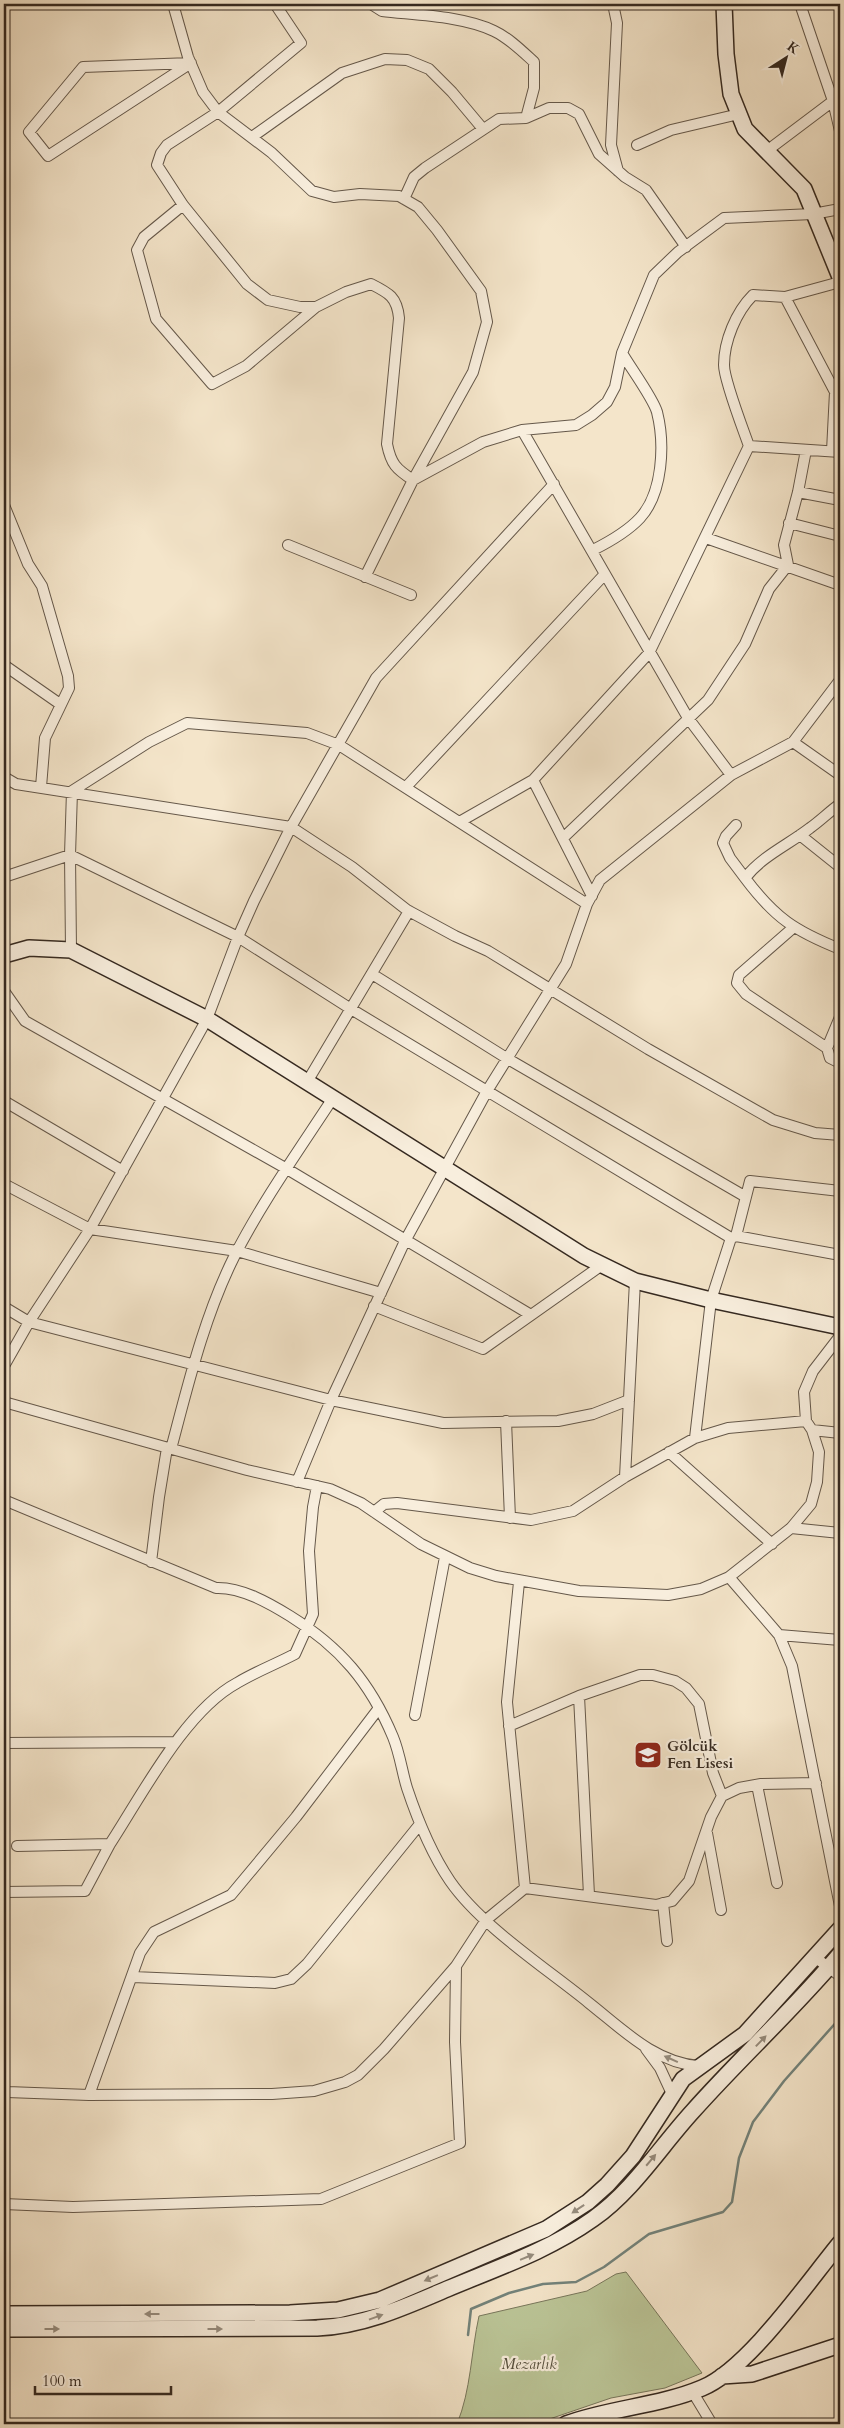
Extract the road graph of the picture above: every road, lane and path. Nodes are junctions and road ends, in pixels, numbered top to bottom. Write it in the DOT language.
graph roads {
  1 [pos="173,4"];
  2 [pos="276,4"];
  3 [pos="371,4"];
  4 [pos="613,4"];
  5 [pos="724,4"];
  6 [pos="800,4"];
  7 [pos="191,63"];
  8 [pos="833,101"];
  9 [pos="218,112"];
  10 [pos="739,114"];
  11 [pos="526,118"];
  12 [pos="483,129"];
  13 [pos="840,131"];
  14 [pos="252,137"];
  15 [pos="637,145"];
  16 [pos="768,150"];
  17 [pos="618,172"];
  18 [pos="404,200"];
  19 [pos="183,205"];
  20 [pos="840,210"];
  21 [pos="813,214"];
  22 [pos="686,247"];
  23 [pos="840,277"];
  24 [pos="840,282"];
  25 [pos="785,297"];
  26 [pos="316,307"];
  27 [pos="622,353"];
  28 [pos="522,430"];
  29 [pos="749,446"];
  30 [pos="806,450"];
  31 [pos="836,451"];
  32 [pos="413,480"];
  33 [pos="554,484"];
  34 [pos="798,492"];
  35 [pos="840,500"];
  36 [pos="4,505"];
  37 [pos="789,523"];
  38 [pos="840,536"];
  39 [pos="706,538"];
  40 [pos="288,545"];
  41 [pos="593,550"];
  42 [pos="788,565"];
  43 [pos="605,574"];
  44 [pos="365,577"];
  45 [pos="840,585"];
  46 [pos="411,595"];
  47 [pos="649,653"];
  48 [pos="4,664"];
  49 [pos="840,680"];
  50 [pos="60,704"];
  51 [pos="688,718"];
  52 [pos="793,742"];
  53 [pos="340,746"];
  54 [pos="731,775"];
  55 [pos="840,775"];
  56 [pos="4,777"];
  57 [pos="533,780"];
  58 [pos="41,787"];
  59 [pos="406,787"];
  60 [pos="72,791"];
  61 [pos="840,804"];
  62 [pos="461,821"];
  63 [pos="736,825"];
  64 [pos="291,827"];
  65 [pos="800,835"];
  66 [pos="563,838"];
  67 [pos="70,855"];
  68 [pos="840,867"];
  69 [pos="4,877"];
  70 [pos="745,878"];
  71 [pos="590,900"];
  72 [pos="409,911"];
  73 [pos="794,927"];
  74 [pos="238,937"];
  75 [pos="840,949"];
  76 [pos="71,950"];
  77 [pos="4,955"];
  78 [pos="372,974"];
  79 [pos="551,990"];
  80 [pos="4,992"];
  81 [pos="351,1009"];
  82 [pos="840,1017"];
  83 [pos="207,1019"];
  84 [pos="827,1048"];
  85 [pos="508,1059"];
  86 [pos="840,1063"];
  87 [pos="307,1082"];
  88 [pos="487,1092"];
  89 [pos="162,1098"];
  90 [pos="333,1098"];
  91 [pos="4,1101"];
  92 [pos="840,1135"];
  93 [pos="444,1168"];
  94 [pos="287,1169"];
  95 [pos="123,1171"];
  96 [pos="4,1184"];
  97 [pos="840,1191"];
  98 [pos="746,1197"];
  99 [pos="90,1229"];
  100 [pos="733,1237"];
  101 [pos="404,1241"];
  102 [pos="237,1251"];
  103 [pos="840,1255"];
  104 [pos="602,1264"];
  105 [pos="635,1281"];
  106 [pos="381,1293"];
  107 [pos="710,1300"];
  108 [pos="374,1306"];
  109 [pos="4,1307"];
  110 [pos="531,1315"];
  111 [pos="29,1322"];
  112 [pos="840,1327"];
  113 [pos="840,1336"];
  114 [pos="193,1365"];
  115 [pos="4,1366"];
  116 [pos="331,1400"];
  117 [pos="629,1400"];
  118 [pos="4,1402"];
  119 [pos="506,1420"];
  120 [pos="809,1426"];
  121 [pos="840,1433"];
  122 [pos="696,1438"];
  123 [pos="169,1449"];
  124 [pos="669,1452"];
  125 [pos="625,1478"];
  126 [pos="298,1482"];
  127 [pos="317,1486"];
  128 [pos="4,1500"];
  129 [pos="374,1512"];
  130 [pos="510,1518"];
  131 [pos="791,1528"];
  132 [pos="840,1533"];
  133 [pos="772,1544"];
  134 [pos="445,1557"];
  135 [pos="151,1562"];
  136 [pos="729,1577"];
  137 [pos="519,1582"];
  138 [pos="309,1628"];
  139 [pos="779,1635"];
  140 [pos="840,1640"];
  141 [pos="580,1696"];
  142 [pos="379,1708"];
  143 [pos="415,1715"];
  144 [pos="509,1726"];
  145 [pos="175,1742"];
  146 [pos="4,1743"];
  147 [pos="816,1783"];
  148 [pos="757,1785"];
  149 [pos="722,1796"];
  150 [pos="420,1824"];
  151 [pos="707,1830"];
  152 [pos="110,1844"];
  153 [pos="17,1846"];
  154 [pos="777,1883"];
  155 [pos="524,1888"];
  156 [pos="4,1892"];
  157 [pos="589,1895"];
  158 [pos="663,1903"];
  159 [pos="840,1906"];
  160 [pos="720,1910"];
  161 [pos="486,1920"];
  162 [pos="840,1929"];
  163 [pos="667,1941"];
  164 [pos="840,1954"];
  165 [pos="816,1958"];
  166 [pos="456,1966"];
  167 [pos="835,1972"];
  168 [pos="133,1977"];
  169 [pos="644,2046"];
  170 [pos="699,2066"];
  171 [pos="716,2087"];
  172 [pos="5,2093"];
  173 [pos="672,2094"];
  174 [pos="89,2095"];
  175 [pos="693,2111"];
  176 [pos="4,2204"];
  177 [pos="840,2243"];
  178 [pos="322,2312"];
  179 [pos="290,2313"];
  180 [pos="4,2314"];
  181 [pos="294,2328"];
  182 [pos="325,2328"];
  183 [pos="4,2329"];
  184 [pos="840,2346"];
  185 [pos="722,2376"];
  186 [pos="692,2391"];
  187 [pos="566,2424"];
  188 [pos="712,2424"];
  1 -- 7 [label="street"];
  2 -- 9 [label="street"];
  3 -- 11 [label="street"];
  4 -- 17 [label="street"];
  5 -- 10 [label="main road"];
  6 -- 8 [label="street"];
  7 -- 7 [label="street"];
  7 -- 9 [label="street"];
  8 -- 13 [label="street"];
  8 -- 16 [label="street"];
  9 -- 14 [label="street"];
  9 -- 19 [label="street"];
  10 -- 15 [label="street"];
  10 -- 16 [label="main road"];
  11 -- 12 [label="street"];
  11 -- 17 [label="street"];
  12 -- 14 [label="street"];
  12 -- 18 [label="street"];
  14 -- 18 [label="street"];
  16 -- 21 [label="main road"];
  17 -- 22 [label="street"];
  18 -- 32 [label="street"];
  19 -- 26 [label="street"];
  19 -- 26 [label="street"];
  20 -- 21 [label="street"];
  21 -- 22 [label="street"];
  21 -- 23 [label="main road"];
  22 -- 27 [label="street"];
  24 -- 25 [label="street"];
  25 -- 29 [label="street"];
  25 -- 31 [label="street"];
  26 -- 32 [label="street"];
  27 -- 28 [label="street"];
  27 -- 41 [label="street"];
  28 -- 32 [label="street"];
  28 -- 33 [label="street"];
  29 -- 30 [label="street"];
  29 -- 39 [label="street"];
  30 -- 31 [label="street"];
  30 -- 34 [label="street"];
  32 -- 44 [label="street"];
  33 -- 41 [label="street"];
  33 -- 53 [label="street"];
  34 -- 35 [label="street"];
  34 -- 37 [label="street"];
  36 -- 50 [label="street"];
  37 -- 38 [label="street"];
  37 -- 42 [label="street"];
  39 -- 42 [label="street"];
  39 -- 47 [label="street"];
  40 -- 44 [label="street"];
  41 -- 43 [label="street"];
  42 -- 45 [label="street"];
  42 -- 51 [label="street"];
  43 -- 47 [label="street"];
  43 -- 59 [label="street"];
  44 -- 46 [label="street"];
  47 -- 51 [label="street"];
  47 -- 57 [label="street"];
  48 -- 50 [label="street"];
  49 -- 52 [label="street"];
  50 -- 58 [label="street"];
  51 -- 54 [label="street"];
  51 -- 66 [label="street"];
  52 -- 54 [label="street"];
  52 -- 55 [label="street"];
  53 -- 59 [label="street"];
  53 -- 60 [label="street"];
  53 -- 64 [label="street"];
  54 -- 71 [label="street"];
  56 -- 58 [label="street"];
  57 -- 62 [label="street"];
  57 -- 66 [label="street"];
  58 -- 60 [label="street"];
  59 -- 62 [label="street"];
  60 -- 64 [label="street"];
  60 -- 67 [label="street"];
  61 -- 65 [label="street"];
  62 -- 71 [label="street"];
  63 -- 70 [label="street"];
  64 -- 72 [label="street"];
  64 -- 74 [label="street"];
  65 -- 68 [label="street"];
  65 -- 70 [label="street"];
  66 -- 71 [label="street"];
  67 -- 69 [label="street"];
  67 -- 74 [label="street"];
  67 -- 76 [label="street"];
  70 -- 73 [label="street"];
  71 -- 79 [label="street"];
  72 -- 78 [label="street"];
  72 -- 79 [label="street"];
  73 -- 75 [label="street"];
  73 -- 84 [label="street"];
  74 -- 81 [label="street"];
  74 -- 83 [label="street"];
  76 -- 77 [label="main road"];
  76 -- 83 [label="main road"];
  78 -- 81 [label="street"];
  78 -- 85 [label="street"];
  79 -- 85 [label="street"];
  79 -- 92 [label="street"];
  80 -- 89 [label="street"];
  81 -- 87 [label="street"];
  81 -- 88 [label="street"];
  82 -- 84 [label="street"];
  83 -- 87 [label="main road"];
  83 -- 89 [label="street"];
  84 -- 86 [label="street"];
  85 -- 88 [label="street"];
  85 -- 98 [label="street"];
  87 -- 90 [label="main road"];
  88 -- 93 [label="street"];
  88 -- 100 [label="street"];
  89 -- 94 [label="street"];
  89 -- 95 [label="street"];
  90 -- 93 [label="main road"];
  90 -- 94 [label="street"];
  91 -- 95 [label="street"];
  93 -- 101 [label="street"];
  93 -- 104 [label="main road"];
  94 -- 101 [label="street"];
  94 -- 102 [label="street"];
  95 -- 99 [label="street"];
  96 -- 99 [label="street"];
  97 -- 98 [label="street"];
  98 -- 100 [label="street"];
  99 -- 102 [label="street"];
  99 -- 111 [label="street"];
  100 -- 103 [label="street"];
  100 -- 107 [label="street"];
  101 -- 106 [label="street"];
  101 -- 110 [label="street"];
  102 -- 106 [label="street"];
  102 -- 114 [label="street"];
  104 -- 105 [label="main road"];
  104 -- 110 [label="street"];
  105 -- 107 [label="main road"];
  105 -- 117 [label="street"];
  106 -- 108 [label="street"];
  107 -- 112 [label="main road"];
  107 -- 122 [label="street"];
  108 -- 110 [label="street"];
  108 -- 116 [label="street"];
  109 -- 111 [label="street"];
  111 -- 114 [label="street"];
  111 -- 115 [label="street"];
  113 -- 120 [label="street"];
  114 -- 116 [label="street"];
  114 -- 123 [label="street"];
  116 -- 119 [label="street"];
  116 -- 126 [label="street"];
  117 -- 119 [label="street"];
  117 -- 125 [label="street"];
  118 -- 123 [label="street"];
  119 -- 130 [label="street"];
  120 -- 121 [label="street"];
  120 -- 122 [label="street"];
  120 -- 131 [label="street"];
  122 -- 124 [label="street"];
  123 -- 126 [label="street"];
  123 -- 135 [label="street"];
  124 -- 125 [label="street"];
  124 -- 133 [label="street"];
  125 -- 130 [label="street"];
  126 -- 127 [label="street"];
  127 -- 129 [label="street"];
  127 -- 138 [label="street"];
  128 -- 135 [label="street"];
  129 -- 130 [label="street"];
  129 -- 134 [label="street"];
  131 -- 132 [label="street"];
  131 -- 133 [label="street"];
  133 -- 136 [label="street"];
  134 -- 137 [label="street"];
  134 -- 143 [label="street"];
  135 -- 138 [label="street"];
  136 -- 137 [label="street"];
  136 -- 139 [label="street"];
  137 -- 144 [label="street"];
  138 -- 142 [label="street"];
  138 -- 145 [label="street"];
  139 -- 140 [label="street"];
  139 -- 147 [label="street"];
  141 -- 144 [label="street"];
  141 -- 149 [label="street"];
  141 -- 157 [label="street"];
  142 -- 150 [label="street"];
  142 -- 168 [label="street"];
  144 -- 155 [label="street"];
  145 -- 146 [label="street"];
  145 -- 152 [label="street"];
  147 -- 148 [label="street"];
  147 -- 159 [label="street"];
  148 -- 149 [label="street"];
  148 -- 154 [label="street"];
  149 -- 151 [label="street"];
  150 -- 161 [label="street"];
  150 -- 168 [label="street"];
  151 -- 158 [label="street"];
  151 -- 160 [label="street"];
  152 -- 153 [label="street"];
  152 -- 156 [label="street"];
  155 -- 157 [label="street"];
  155 -- 161 [label="street"];
  157 -- 158 [label="street"];
  158 -- 163 [label="street"];
  161 -- 166 [label="street"];
  161 -- 169 [label="street"];
  162 -- 165 [label="main road"];
  164 -- 167 [label="main road"];
  165 -- 167 [label="street"];
  165 -- 170 [label="main road"];
  166 -- 174 [label="street"];
  166 -- 176 [label="street"];
  171 -- 167 [label="main road, one-way"];
  168 -- 174 [label="street"];
  170 -- 169 [label="street, one-way"];
  169 -- 173 [label="street"];
  170 -- 171 [label="main road"];
  170 -- 173 [label="main road"];
  171 -- 175 [label="main road"];
  172 -- 174 [label="street"];
  173 -- 175 [label="main road"];
  173 -- 178 [label="main road, one-way"];
  182 -- 175 [label="main road, one-way"];
  177 -- 185 [label="main road"];
  178 -- 179 [label="main road"];
  178 -- 182 [label="main road"];
  179 -- 180 [label="main road, one-way"];
  179 -- 181 [label="main road"];
  181 -- 182 [label="main road"];
  183 -- 181 [label="main road, one-way"];
  184 -- 185 [label="main road"];
  185 -- 186 [label="main road"];
  186 -- 187 [label="main road"];
  186 -- 188 [label="street"];
}
